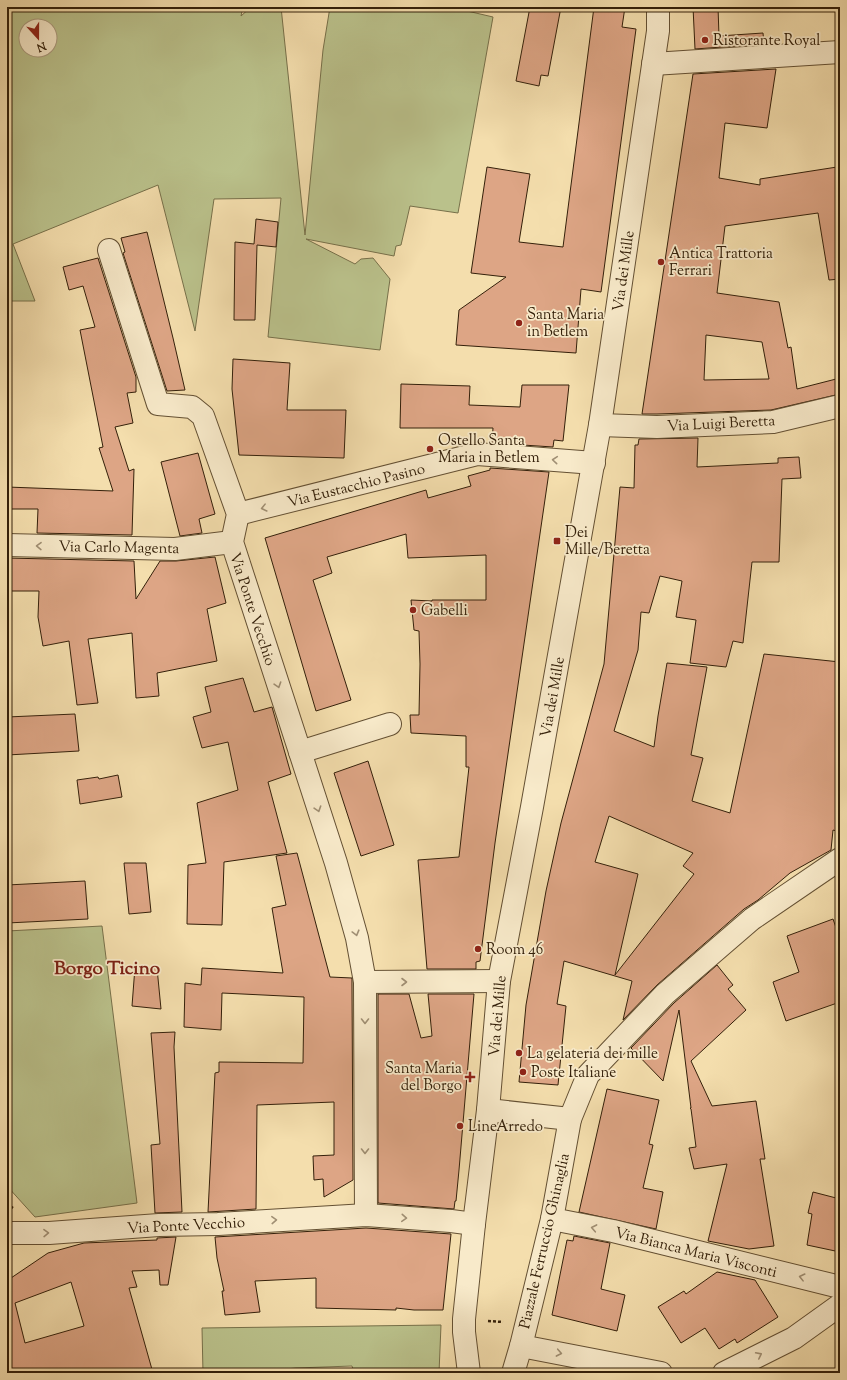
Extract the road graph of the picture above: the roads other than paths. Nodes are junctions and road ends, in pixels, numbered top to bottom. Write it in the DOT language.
graph roads {
  1 [pos="658,7"];
  2 [pos="840,52"];
  3 [pos="653,64"];
  4 [pos="109,250"];
  5 [pos="840,406"];
  6 [pos="600,425"];
  7 [pos="594,462"];
  8 [pos="238,514"];
  9 [pos="232,542"];
  10 [pos="7,545"];
  11 [pos="390,724"];
  12 [pos="300,752"];
  13 [pos="840,859"];
  14 [pos="499,981"];
  15 [pos="365,982"];
  16 [pos="488,1110"];
  17 [pos="570,1119"];
  18 [pos="366,1215"];
  19 [pos="552,1219"];
  20 [pos="474,1224"];
  21 [pos="7,1233"];
  22 [pos="840,1287"];
  23 [pos="840,1305"];
  24 [pos="464,1325"];
  25 [pos="523,1336"];
  26 [pos="455,1373"];
  27 [pos="469,1373"];
  28 [pos="512,1373"];
  29 [pos="661,1373"];
  30 [pos="724,1373"];
  1 -- 3 [label="street, Via dei Mille"];
  2 -- 3 [label="street"];
  3 -- 6 [label="street, Via dei Mille"];
  4 -- 8 [label="street"];
  5 -- 6 [label="street, Via Luigi Beretta"];
  6 -- 7 [label="street, Via dei Mille"];
  7 -- 8 [label="street, Via Eustacchio Pasino, one-way"];
  7 -- 14 [label="street, Via dei Mille"];
  8 -- 9 [label="street, Via Ponte Vecchio"];
  9 -- 10 [label="street, Via Carlo Magenta, one-way"];
  9 -- 12 [label="street, Via Ponte Vecchio, one-way"];
  11 -- 12 [label="street"];
  12 -- 15 [label="street, Via Ponte Vecchio, one-way"];
  13 -- 17 [label="street, Piazzale Ferruccio Ghinaglia"];
  15 -- 14 [label="street, one-way"];
  14 -- 16 [label="street, Via dei Mille"];
  15 -- 18 [label="street, Via Ponte Vecchio, one-way"];
  16 -- 17 [label="street"];
  16 -- 20 [label="street, Via dei Mille"];
  17 -- 19 [label="street, Piazzale Ferruccio Ghinaglia"];
  18 -- 20 [label="street, Via Ponte Vecchio, one-way"];
  21 -- 18 [label="street, Via Ponte Vecchio, one-way"];
  22 -- 19 [label="street, Via Bianca Maria Visconti, one-way"];
  19 -- 25 [label="street, Piazzale Ferruccio Ghinaglia"];
  20 -- 24 [label="street, Via dei Mille"];
  30 -- 23 [label="street, one-way"];
  24 -- 26 [label="street, Via dei Mille"];
  24 -- 27 [label="street, Via dei Mille"];
  25 -- 28 [label="street, Piazzale Ferruccio Ghinaglia"];
  25 -- 29 [label="street, one-way"];
}
